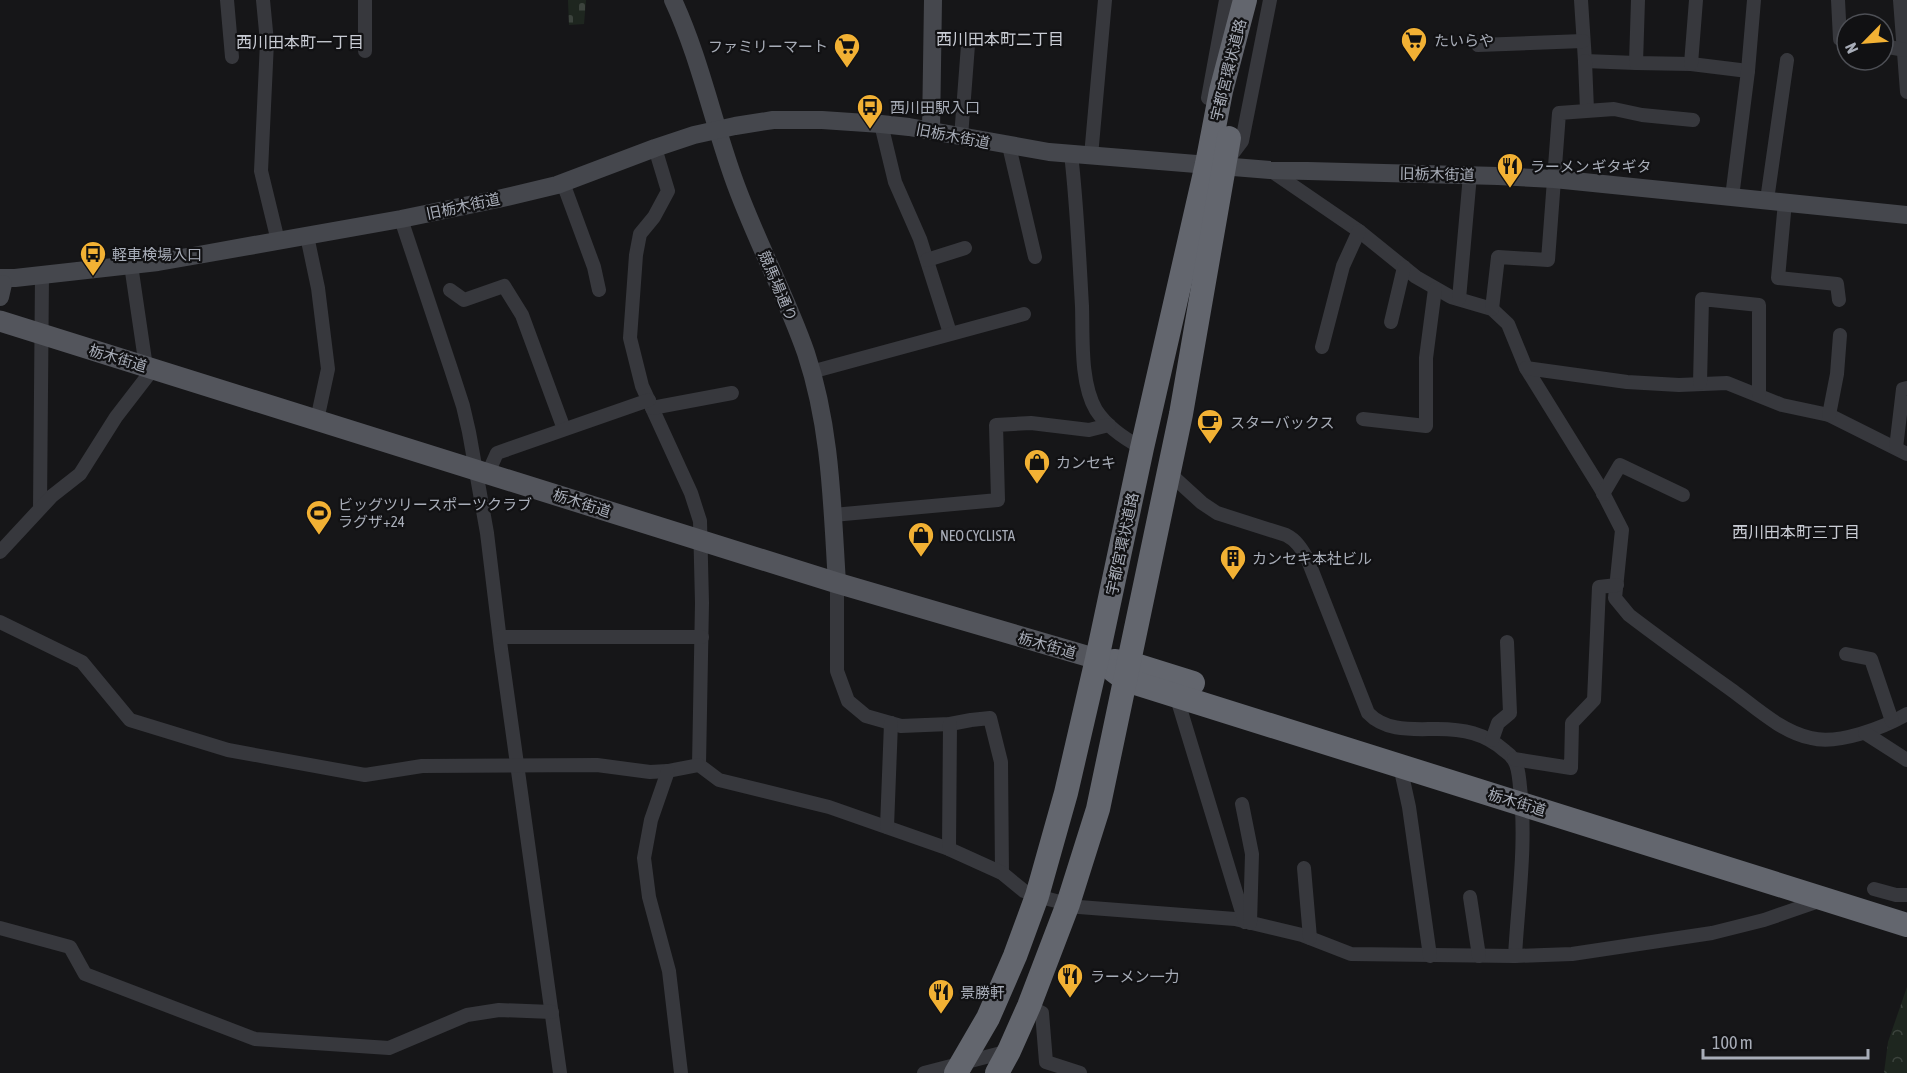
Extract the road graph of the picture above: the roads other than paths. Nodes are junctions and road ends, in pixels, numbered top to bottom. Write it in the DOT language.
graph roads {
  1 [pos="228,0"];
  2 [pos="263,0"];
  3 [pos="364,0"];
  4 [pos="673,0"];
  5 [pos="933,0"];
  6 [pos="1105,0"];
  7 [pos="1226,0"];
  8 [pos="1245,0"];
  9 [pos="1258,0"];
  10 [pos="1270,0"];
  11 [pos="1581,0"];
  12 [pos="1638,0"];
  13 [pos="1696,0"];
  14 [pos="1754,0"];
  15 [pos="1900,0"];
  16 [pos="1583,41"];
  17 [pos="968,45"];
  18 [pos="1478,45"];
  19 [pos="1895,48"];
  20 [pos="1905,50"];
  21 [pos="365,51"];
  22 [pos="232,57"];
  23 [pos="1787,60"];
  24 [pos="1585,61"];
  25 [pos="1636,63"];
  26 [pos="1691,64"];
  27 [pos="1748,71"];
  28 [pos="1907,92"];
  29 [pos="1587,110"];
  30 [pos="1693,120"];
  31 [pos="881,124"];
  32 [pos="717,130"];
  33 [pos="931,131"];
  34 [pos="961,137"];
  35 [pos="1009,146"];
  36 [pos="655,148"];
  37 [pos="1071,154"];
  38 [pos="1091,156"];
  39 [pos="1215,165"];
  40 [pos="1270,170"];
  41 [pos="1470,175"];
  42 [pos="1554,180"];
  43 [pos="563,183"];
  44 [pos="1732,197"];
  45 [pos="1767,200"];
  46 [pos="1785,202"];
  47 [pos="1907,215"];
  48 [pos="401,219"];
  49 [pos="1359,231"];
  50 [pos="307,236"];
  51 [pos="278,241"];
  52 [pos="966,248"];
  53 [pos="1035,257"];
  54 [pos="927,260"];
  55 [pos="130,265"];
  56 [pos="1404,267"];
  57 [pos="42,275"];
  58 [pos="3,284"];
  59 [pos="1435,289"];
  60 [pos="450,290"];
  61 [pos="599,290"];
  62 [pos="1459,299"];
  63 [pos="1839,300"];
  64 [pos="1492,309"];
  65 [pos="1024,314"];
  66 [pos="3,318"];
  67 [pos="1391,322"];
  68 [pos="950,333"];
  69 [pos="40,335"];
  70 [pos="1840,335"];
  71 [pos="1322,347"];
  72 [pos="150,368"];
  73 [pos="1526,368"];
  74 [pos="811,372"];
  75 [pos="1701,383"];
  76 [pos="1907,388"];
  77 [pos="732,393"];
  78 [pos="1759,394"];
  79 [pos="650,404"];
  80 [pos="1829,415"];
  81 [pos="1362,419"];
  82 [pos="317,420"];
  83 [pos="1109,424"];
  84 [pos="564,429"];
  85 [pos="1142,448"];
  86 [pos="1902,451"];
  87 [pos="482,471"];
  88 [pos="1168,472"];
  89 [pos="1603,494"];
  90 [pos="1683,495"];
  91 [pos="40,508"];
  92 [pos="833,514"];
  93 [pos="700,540"];
  94 [pos="0,552"];
  95 [pos="837,583"];
  96 [pos="1617,585"];
  97 [pos="0,622"];
  98 [pos="500,637"];
  99 [pos="702,637"];
  100 [pos="1507,642"];
  101 [pos="1846,654"];
  102 [pos="1097,659"];
  103 [pos="1128,671"];
  104 [pos="1176,695"];
  105 [pos="1907,714"];
  106 [pos="1892,721"];
  107 [pos="891,723"];
  108 [pos="950,724"];
  109 [pos="1865,733"];
  110 [pos="1492,740"];
  111 [pos="1514,759"];
  112 [pos="1907,760"];
  113 [pos="699,765"];
  114 [pos="518,766"];
  115 [pos="1400,766"];
  116 [pos="668,771"];
  117 [pos="1521,796"];
  118 [pos="1242,804"];
  119 [pos="887,827"];
  120 [pos="949,849"];
  121 [pos="1304,868"];
  122 [pos="1002,873"];
  123 [pos="1874,889"];
  124 [pos="1907,895"];
  125 [pos="1037,896"];
  126 [pos="1470,897"];
  127 [pos="1826,899"];
  128 [pos="1068,904"];
  129 [pos="1907,910"];
  130 [pos="1248,922"];
  131 [pos="1907,925"];
  132 [pos="0,928"];
  133 [pos="1310,938"];
  134 [pos="1430,956"];
  135 [pos="1479,956"];
  136 [pos="1515,956"];
  137 [pos="1029,1006"];
  138 [pos="552,1012"];
  139 [pos="1009,1052"];
  140 [pos="1047,1067"];
  141 [pos="959,1068"];
  142 [pos="560,1073"];
  143 [pos="681,1073"];
  144 [pos="924,1073"];
  145 [pos="997,1073"];
  146 [pos="1080,1073"];
  1 -- 22 [label="street"];
  2 -- 51 [label="street"];
  3 -- 21 [label="street"];
  4 -- 32 [label="street, 競馬場通り"];
  5 -- 33 [label="street"];
  6 -- 38 [label="street"];
  7 -- 39 [label="street"];
  8 -- 39 [label="highway, 宇都宮環状道路"];
  9 -- 39 [label="highway, 宇都宮環状道路"];
  10 -- 39 [label="street"];
  11 -- 16 [label="street"];
  12 -- 25 [label="street"];
  13 -- 26 [label="street"];
  14 -- 27 [label="street"];
  15 -- 20 [label="street"];
  16 -- 18 [label="street"];
  16 -- 24 [label="street"];
  17 -- 34 [label="street"];
  19 -- 20 [label="street"];
  20 -- 28 [label="street"];
  23 -- 45 [label="street"];
  24 -- 25 [label="street"];
  24 -- 29 [label="street"];
  25 -- 26 [label="street"];
  26 -- 27 [label="street"];
  27 -- 44 [label="street"];
  29 -- 30 [label="street"];
  29 -- 42 [label="street"];
  31 -- 32 [label="street, 旧栃木街道"];
  31 -- 33 [label="street, 旧栃木街道"];
  31 -- 54 [label="street"];
  32 -- 36 [label="street, 旧栃木街道"];
  32 -- 74 [label="street, 競馬場通り"];
  33 -- 34 [label="street, 旧栃木街道"];
  34 -- 35 [label="street, 旧栃木街道"];
  35 -- 37 [label="street, 旧栃木街道"];
  35 -- 53 [label="street"];
  36 -- 43 [label="street, 旧栃木街道"];
  36 -- 79 [label="street"];
  37 -- 38 [label="street, 旧栃木街道"];
  37 -- 83 [label="street"];
  38 -- 39 [label="street, 旧栃木街道"];
  39 -- 40 [label="street, 旧栃木街道"];
  39 -- 85 [label="highway, 宇都宮環状道路"];
  39 -- 88 [label="highway, 宇都宮環状道路"];
  40 -- 41 [label="street, 旧栃木街道"];
  40 -- 49 [label="street"];
  41 -- 42 [label="street, 旧栃木街道"];
  41 -- 62 [label="street"];
  42 -- 44 [label="street, 旧栃木街道"];
  42 -- 64 [label="street"];
  43 -- 48 [label="street, 旧栃木街道"];
  43 -- 61 [label="street"];
  44 -- 45 [label="street, 旧栃木街道"];
  45 -- 46 [label="street, 旧栃木街道"];
  46 -- 47 [label="street, 旧栃木街道"];
  46 -- 63 [label="street"];
  48 -- 50 [label="street, 旧栃木街道"];
  48 -- 87 [label="street"];
  49 -- 56 [label="street"];
  49 -- 71 [label="street"];
  50 -- 51 [label="street, 旧栃木街道"];
  50 -- 82 [label="street"];
  51 -- 55 [label="street, 旧栃木街道"];
  52 -- 54 [label="street"];
  54 -- 68 [label="street"];
  55 -- 57 [label="street, 旧栃木街道"];
  55 -- 72 [label="street"];
  56 -- 59 [label="street"];
  56 -- 67 [label="street"];
  57 -- 58 [label="street, 旧栃木街道"];
  57 -- 69 [label="street"];
  59 -- 62 [label="street"];
  59 -- 81 [label="street"];
  60 -- 84 [label="street"];
  62 -- 64 [label="street"];
  64 -- 73 [label="street"];
  65 -- 68 [label="street"];
  66 -- 69 [label="main road, 栃木街道"];
  68 -- 74 [label="street"];
  69 -- 72 [label="main road, 栃木街道"];
  69 -- 91 [label="street"];
  70 -- 80 [label="street"];
  72 -- 82 [label="main road, 栃木街道"];
  72 -- 91 [label="street"];
  73 -- 75 [label="street"];
  73 -- 89 [label="street"];
  74 -- 92 [label="street, 競馬場通り"];
  75 -- 78 [label="street"];
  75 -- 78 [label="street"];
  76 -- 86 [label="street"];
  77 -- 79 [label="street"];
  78 -- 80 [label="street"];
  79 -- 84 [label="street"];
  79 -- 93 [label="street"];
  80 -- 86 [label="street"];
  82 -- 87 [label="main road, 栃木街道"];
  83 -- 85 [label="street"];
  83 -- 92 [label="street"];
  84 -- 87 [label="street"];
  85 -- 102 [label="highway, 宇都宮環状道路"];
  87 -- 93 [label="main road, 栃木街道"];
  87 -- 98 [label="street"];
  88 -- 103 [label="highway, 宇都宮環状道路"];
  88 -- 110 [label="street"];
  89 -- 90 [label="street"];
  89 -- 96 [label="street"];
  91 -- 94 [label="street"];
  92 -- 95 [label="street, 競馬場通り"];
  93 -- 95 [label="main road, 栃木街道"];
  93 -- 99 [label="street"];
  95 -- 102 [label="main road, 栃木街道"];
  95 -- 107 [label="street"];
  96 -- 109 [label="street"];
  96 -- 111 [label="street"];
  97 -- 114 [label="street"];
  98 -- 99 [label="street"];
  98 -- 114 [label="street"];
  99 -- 113 [label="street"];
  100 -- 110 [label="street"];
  101 -- 106 [label="street"];
  102 -- 103 [label="highway, 栃木街道"];
  102 -- 125 [label="highway, 宇都宮環状道路"];
  103 -- 104 [label="highway, 栃木街道"];
  103 -- 117 [label="highway, 栃木街道"];
  103 -- 128 [label="highway, 宇都宮環状道路"];
  104 -- 115 [label="highway, 栃木街道"];
  104 -- 130 [label="street"];
  105 -- 106 [label="street"];
  106 -- 109 [label="street"];
  107 -- 108 [label="street"];
  107 -- 119 [label="street"];
  108 -- 120 [label="street"];
  108 -- 122 [label="street"];
  109 -- 112 [label="street"];
  110 -- 111 [label="street"];
  111 -- 117 [label="street"];
  113 -- 116 [label="street"];
  113 -- 119 [label="street"];
  114 -- 116 [label="street"];
  114 -- 138 [label="street"];
  115 -- 117 [label="highway, 栃木街道"];
  115 -- 134 [label="street"];
  116 -- 143 [label="street"];
  117 -- 127 [label="highway, 栃木街道"];
  117 -- 129 [label="highway, 栃木街道"];
  117 -- 136 [label="street"];
  118 -- 130 [label="street"];
  119 -- 120 [label="street"];
  120 -- 122 [label="street"];
  121 -- 133 [label="street"];
  122 -- 125 [label="street"];
  123 -- 124 [label="street"];
  125 -- 128 [label="street"];
  125 -- 141 [label="highway, 宇都宮環状道路"];
  126 -- 135 [label="street"];
  127 -- 131 [label="highway, 栃木街道"];
  127 -- 136 [label="street"];
  128 -- 130 [label="street"];
  128 -- 137 [label="highway, 宇都宮環状道路"];
  130 -- 133 [label="street"];
  132 -- 138 [label="street"];
  133 -- 134 [label="street"];
  134 -- 135 [label="street"];
  135 -- 136 [label="street"];
  137 -- 139 [label="highway, 宇都宮環状道路"];
  137 -- 140 [label="street"];
  138 -- 142 [label="street"];
  139 -- 141 [label="street"];
  139 -- 145 [label="highway, 宇都宮環状道路"];
  140 -- 146 [label="street"];
  141 -- 144 [label="street"];
}
